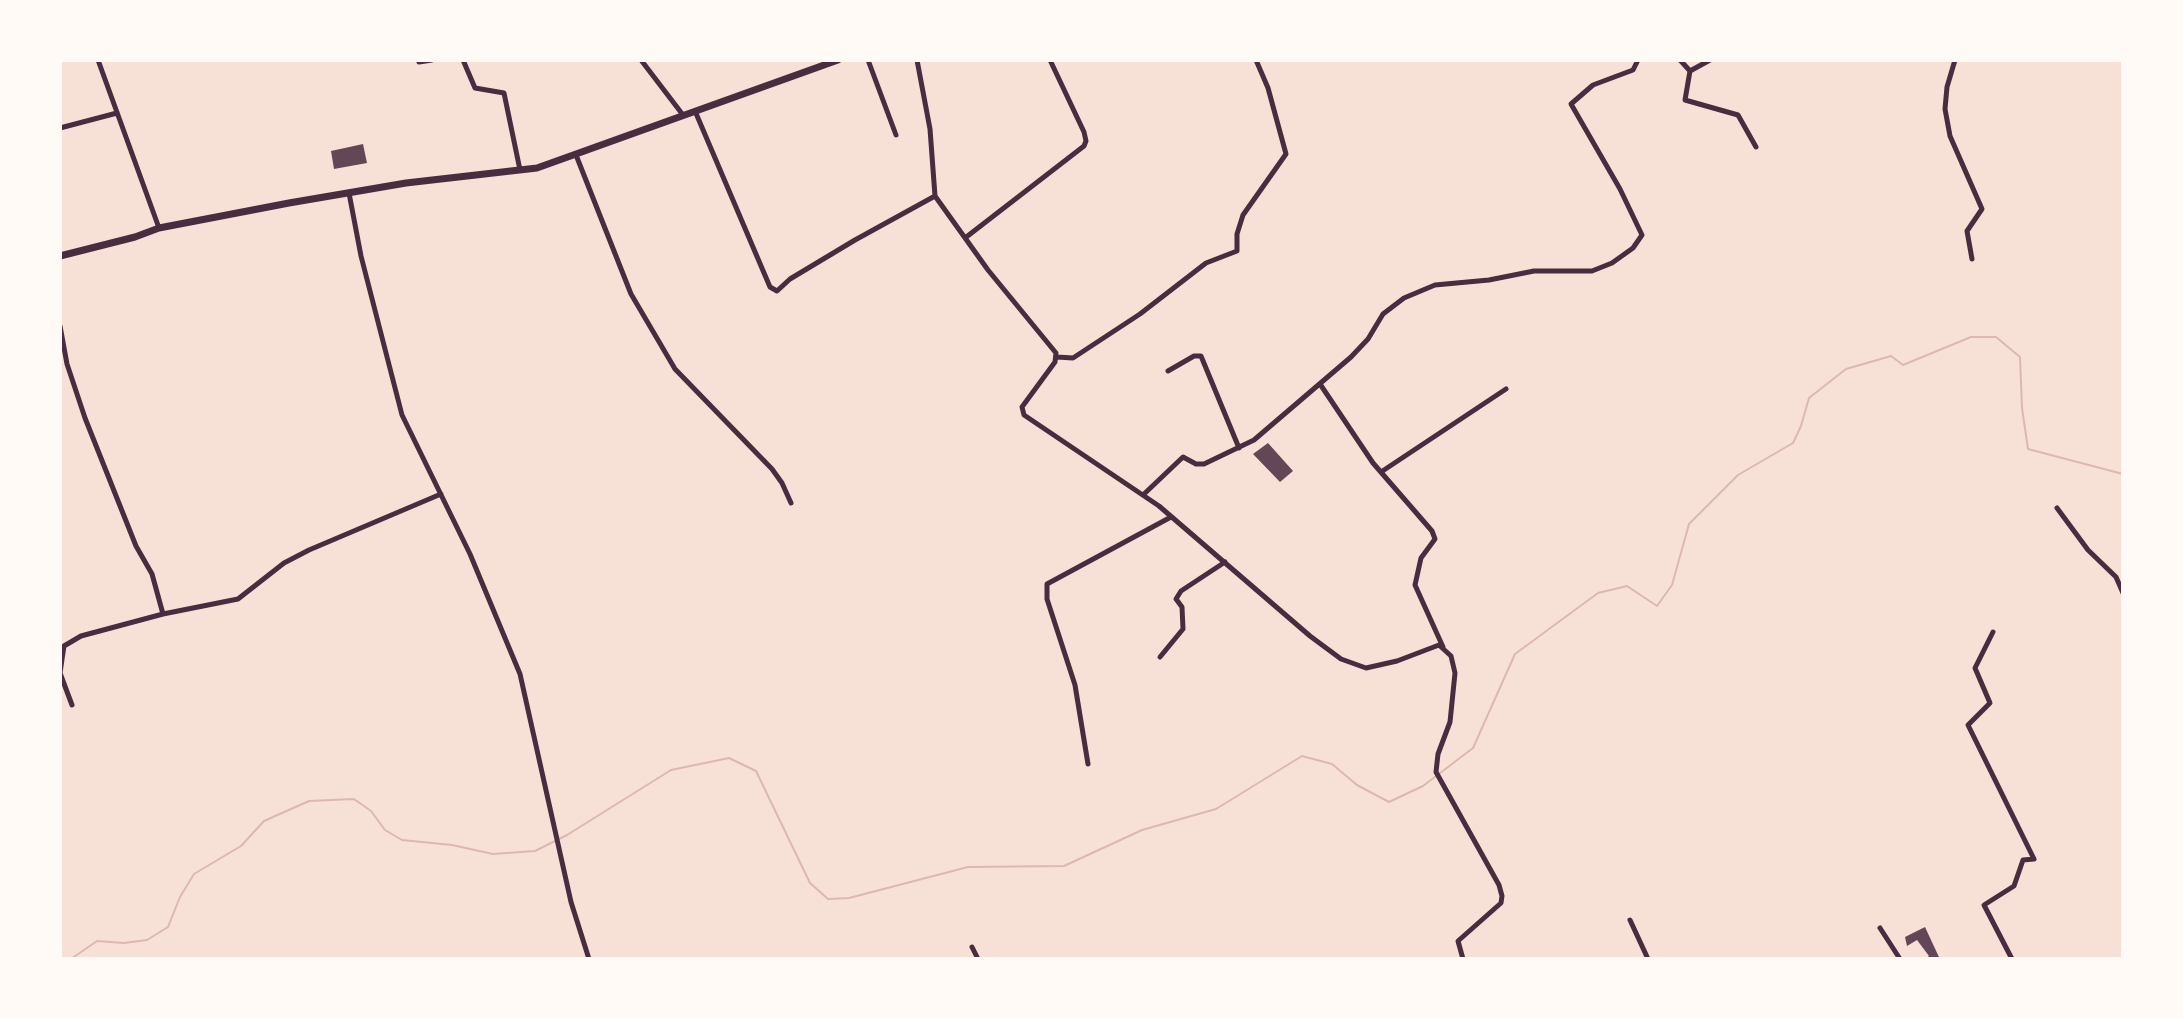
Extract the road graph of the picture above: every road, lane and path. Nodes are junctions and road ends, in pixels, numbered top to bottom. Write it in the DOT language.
graph roads {
  1 [pos="98,60"];
  2 [pos="419,60"];
  3 [pos="432,60"];
  4 [pos="463,60"];
  5 [pos="641,60"];
  6 [pos="838,60"];
  7 [pos="868,60"];
  8 [pos="917,60"];
  9 [pos="1050,60"];
  10 [pos="1256,60"];
  11 [pos="1638,60"];
  12 [pos="1680,60"];
  13 [pos="1710,60"];
  14 [pos="1955,60"];
  15 [pos="1690,71"];
  16 [pos="695,111"];
  17 [pos="117,113"];
  18 [pos="683,115"];
  19 [pos="60,128"];
  20 [pos="896,135"];
  21 [pos="1756,147"];
  22 [pos="576,155"];
  23 [pos="521,171"];
  24 [pos="349,193"];
  25 [pos="935,196"];
  26 [pos="159,228"];
  27 [pos="965,238"];
  28 [pos="60,256"];
  29 [pos="1972,259"];
  30 [pos="60,326"];
  31 [pos="1057,357"];
  32 [pos="1168,371"];
  33 [pos="1320,384"];
  34 [pos="1506,389"];
  35 [pos="1239,448"];
  36 [pos="1381,472"];
  37 [pos="441,494"];
  38 [pos="1143,495"];
  39 [pos="791,503"];
  40 [pos="2057,508"];
  41 [pos="1171,517"];
  42 [pos="1225,562"];
  43 [pos="2123,593"];
  44 [pos="163,614"];
  45 [pos="1993,632"];
  46 [pos="1443,648"];
  47 [pos="1160,657"];
  48 [pos="72,705"];
  49 [pos="1088,764"];
  50 [pos="1630,920"];
  51 [pos="1880,928"];
  52 [pos="972,947"];
  53 [pos="589,959"];
  54 [pos="978,959"];
  55 [pos="1463,959"];
  56 [pos="1648,959"];
  57 [pos="1900,959"];
  58 [pos="2012,959"];
  1 -- 17 [label="street"];
  2 -- 3 [label="street"];
  4 -- 23 [label="street"];
  5 -- 18 [label="street"];
  6 -- 16 [label="main road"];
  7 -- 20 [label="street"];
  8 -- 25 [label="street"];
  9 -- 27 [label="street"];
  10 -- 31 [label="street"];
  11 -- 33 [label="street"];
  12 -- 15 [label="street"];
  13 -- 15 [label="street"];
  14 -- 29 [label="street"];
  15 -- 21 [label="street"];
  16 -- 18 [label="main road"];
  16 -- 25 [label="street"];
  17 -- 19 [label="street"];
  17 -- 26 [label="street"];
  18 -- 22 [label="main road"];
  22 -- 23 [label="main road"];
  22 -- 39 [label="street"];
  23 -- 24 [label="main road"];
  24 -- 26 [label="main road"];
  24 -- 37 [label="street"];
  25 -- 27 [label="street"];
  26 -- 28 [label="main road"];
  27 -- 31 [label="street"];
  30 -- 44 [label="street"];
  31 -- 38 [label="street"];
  32 -- 35 [label="street"];
  33 -- 35 [label="street"];
  33 -- 36 [label="street"];
  34 -- 36 [label="street"];
  35 -- 38 [label="street"];
  36 -- 46 [label="street"];
  37 -- 44 [label="street"];
  37 -- 53 [label="street"];
  38 -- 41 [label="street"];
  40 -- 43 [label="street"];
  41 -- 42 [label="street"];
  41 -- 49 [label="street"];
  42 -- 46 [label="street"];
  42 -- 47 [label="street"];
  44 -- 48 [label="street"];
  45 -- 58 [label="street"];
  46 -- 55 [label="street"];
  50 -- 56 [label="street"];
  51 -- 57 [label="street"];
  52 -- 54 [label="street"];
}
